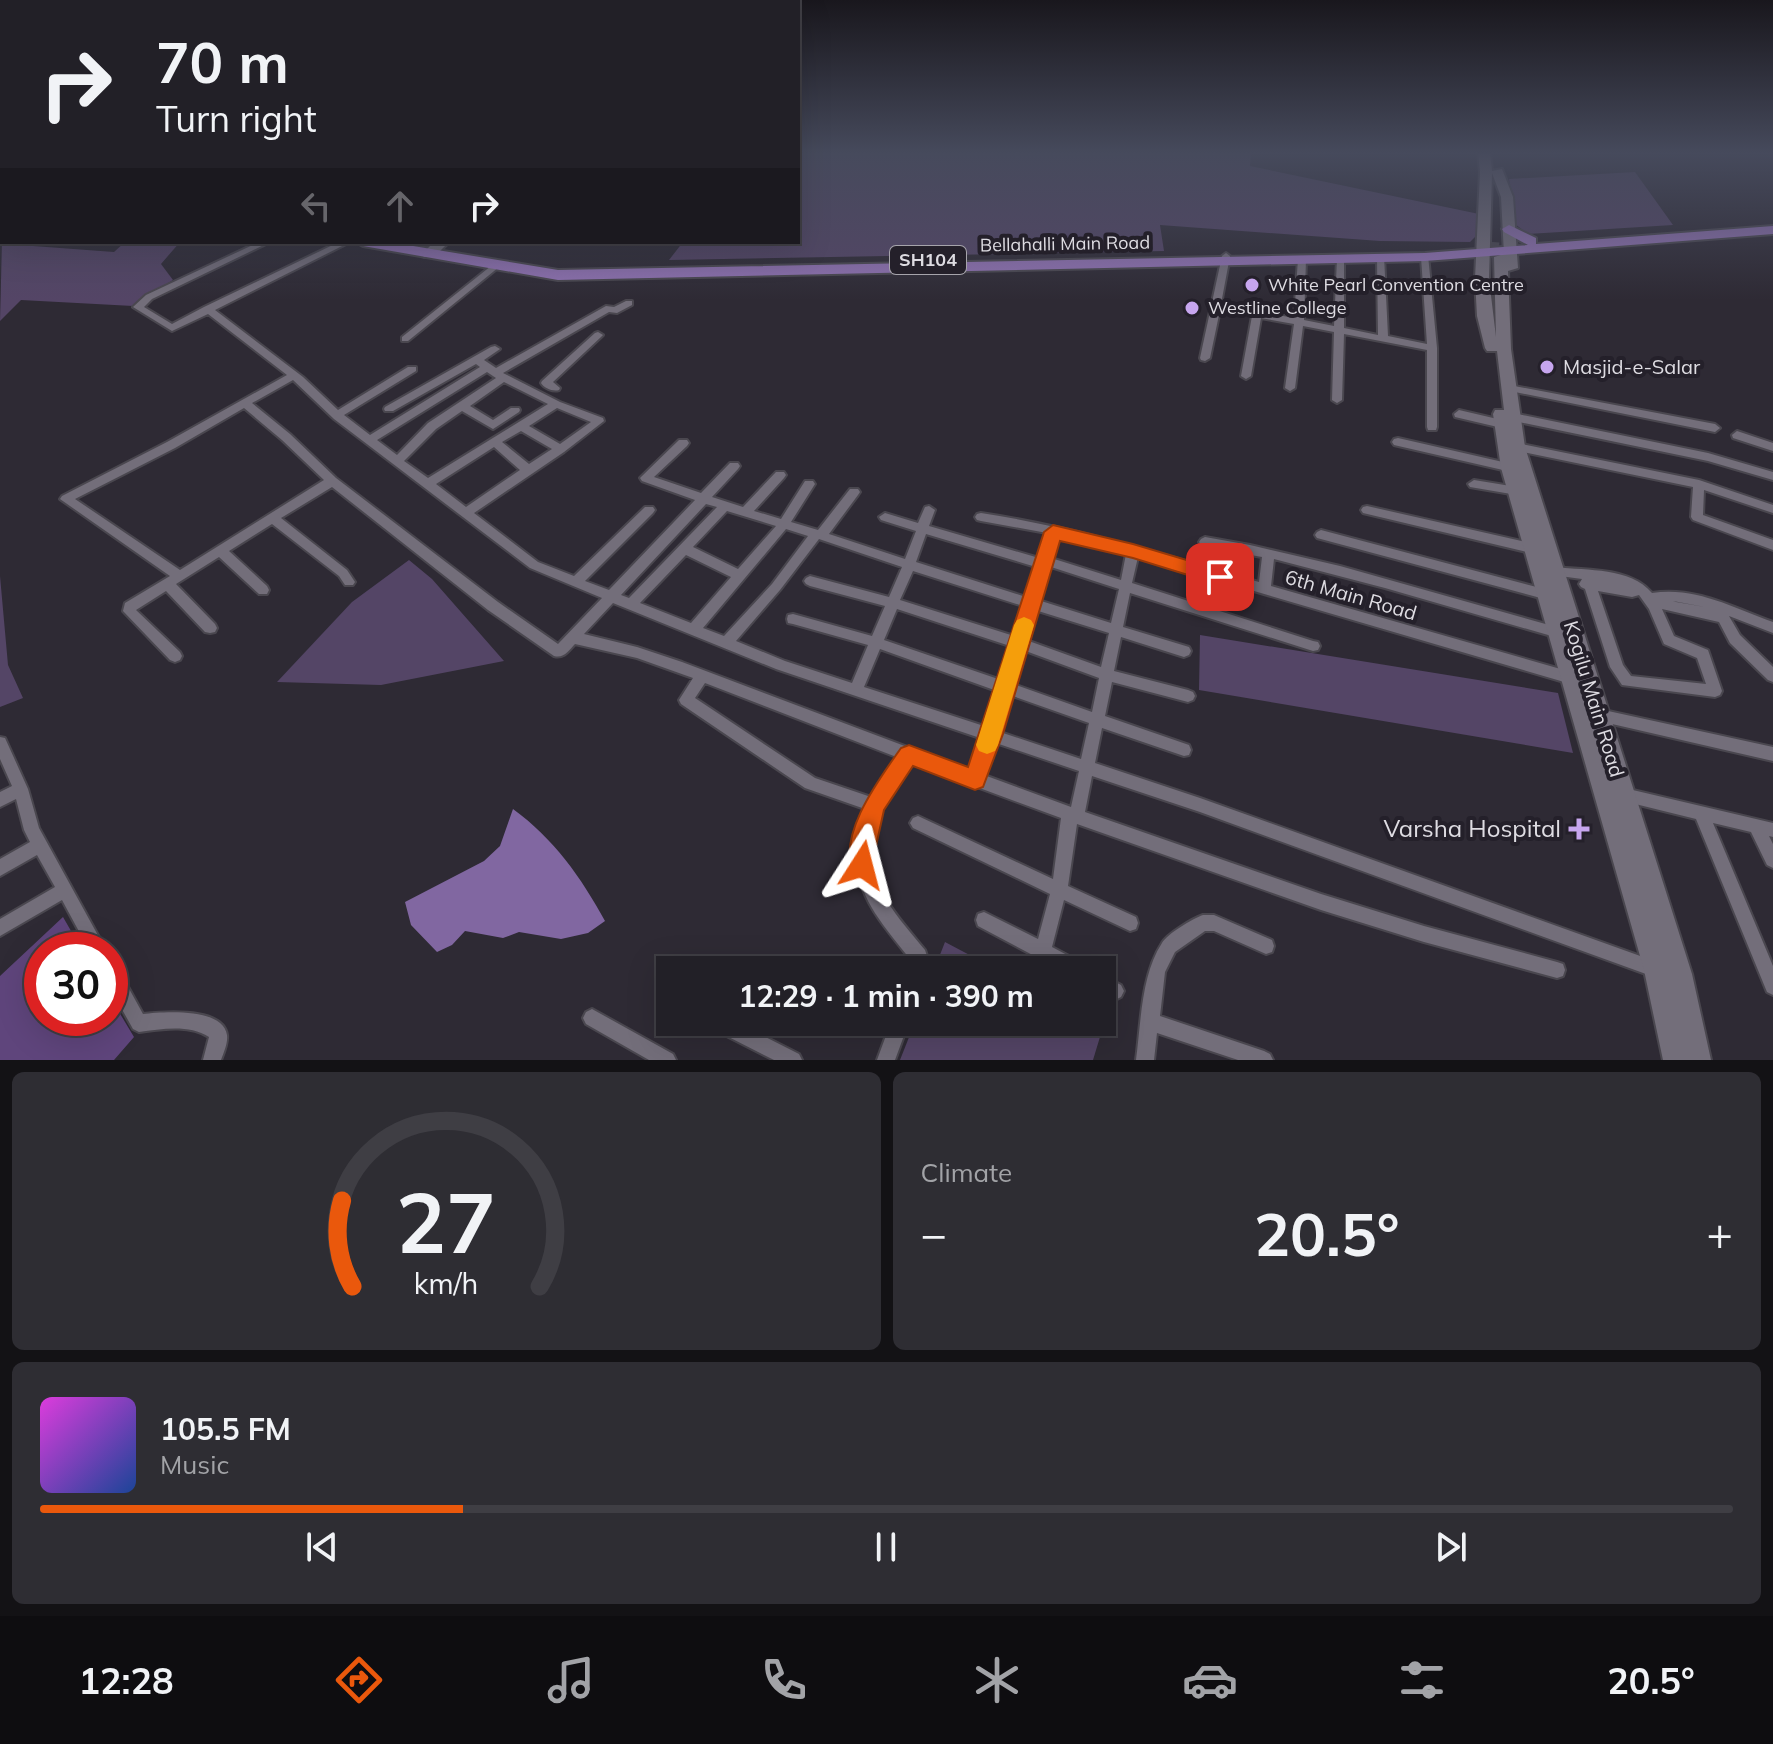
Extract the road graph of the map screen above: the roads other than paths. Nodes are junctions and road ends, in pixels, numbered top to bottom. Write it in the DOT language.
graph roads {
  1 [pos="1495,201"];
  2 [pos="1499,201"];
  3 [pos="1506,201"];
  4 [pos="1773,224"];
  5 [pos="1773,230"];
  6 [pos="262,244"];
  7 [pos="342,244"];
  8 [pos="387,244"];
  9 [pos="1534,244"];
  10 [pos="1498,247"];
  11 [pos="436,248"];
  12 [pos="1454,253"];
  13 [pos="1425,257"];
  14 [pos="1226,258"];
  15 [pos="1381,258"];
  16 [pos="1302,259"];
  17 [pos="1341,259"];
  18 [pos="496,265"];
  19 [pos="1483,271"];
  20 [pos="629,303"];
  21 [pos="1215,306"];
  22 [pos="207,309"];
  23 [pos="1257,314"];
  24 [pos="1299,322"];
  25 [pos="1340,330"];
  26 [pos="567,333"];
  27 [pos="598,335"];
  28 [pos="1383,338"];
  29 [pos="405,339"];
  30 [pos="589,344"];
  31 [pos="1503,344"];
  32 [pos="1432,348"];
  33 [pos="495,349"];
  34 [pos="1205,358"];
  35 [pos="476,359"];
  36 [pos="412,369"];
  37 [pos="496,373"];
  38 [pos="294,375"];
  39 [pos="1246,376"];
  40 [pos="555,388"];
  41 [pos="1290,388"];
  42 [pos="1509,388"];
  43 [pos="1337,400"];
  44 [pos="245,403"];
  45 [pos="556,404"];
  46 [pos="461,405"];
  47 [pos="389,409"];
  48 [pos="515,410"];
  49 [pos="1459,414"];
  50 [pos="337,415"];
  51 [pos="1505,418"];
  52 [pos="521,426"];
  53 [pos="1432,427"];
  54 [pos="1715,428"];
  55 [pos="1737,435"];
  56 [pos="370,440"];
  57 [pos="495,442"];
  58 [pos="1398,442"];
  59 [pos="683,443"];
  60 [pos="1517,447"];
  61 [pos="1773,447"];
  62 [pos="560,449"];
  63 [pos="397,461"];
  64 [pos="734,466"];
  65 [pos="1516,469"];
  66 [pos="528,470"];
  67 [pos="780,475"];
  68 [pos="1773,476"];
  69 [pos="332,481"];
  70 [pos="427,484"];
  71 [pos="809,484"];
  72 [pos="1474,484"];
  73 [pos="1699,484"];
  74 [pos="1517,491"];
  75 [pos="854,492"];
  76 [pos="702,499"];
  77 [pos="725,506"];
  78 [pos="1773,509"];
  79 [pos="649,510"];
  80 [pos="929,510"];
  81 [pos="1367,510"];
  82 [pos="746,512"];
  83 [pos="465,513"];
  84 [pos="885,517"];
  85 [pos="981,517"];
  86 [pos="273,518"];
  87 [pos="784,524"];
  88 [pos="924,527"];
  89 [pos="1053,532"];
  90 [pos="818,534"];
  91 [pos="1321,535"];
  92 [pos="1205,542"];
  93 [pos="1773,545"];
  94 [pos="683,548"];
  95 [pos="1535,549"];
  96 [pos="219,550"];
  97 [pos="1133,551"];
  98 [pos="1268,554"];
  99 [pos="1044,562"];
  100 [pos="909,565"];
  101 [pos="741,576"];
  102 [pos="174,580"];
  103 [pos="577,581"];
  104 [pos="810,581"];
  105 [pos="1588,581"];
  106 [pos="349,582"];
  107 [pos="1554,582"];
  108 [pos="1125,589"];
  109 [pos="263,590"];
  110 [pos="1264,590"];
  111 [pos="1645,594"];
  112 [pos="615,595"];
  113 [pos="633,602"];
  114 [pos="1033,602"];
  115 [pos="894,603"];
  116 [pos="1725,615"];
  117 [pos="793,619"];
  118 [pos="210,628"];
  119 [pos="695,628"];
  120 [pos="1773,628"];
  121 [pos="1116,631"];
  122 [pos="1567,635"];
  123 [pos="574,638"];
  124 [pos="727,642"];
  125 [pos="875,642"];
  126 [pos="1018,643"];
  127 [pos="1313,646"];
  128 [pos="1184,651"];
  129 [pos="175,656"];
  130 [pos="1106,675"];
  131 [pos="702,676"];
  132 [pos="1773,676"];
  133 [pos="1571,678"];
  134 [pos="1005,688"];
  135 [pos="856,689"];
  136 [pos="1188,696"];
  137 [pos="1599,715"];
  138 [pos="1097,719"];
  139 [pos="992,734"];
  140 [pos="0,743"];
  141 [pos="1184,750"];
  142 [pos="1773,754"];
  143 [pos="909,755"];
  144 [pos="1086,769"];
  145 [pos="975,779"];
  146 [pos="21,789"];
  147 [pos="1614,792"];
  148 [pos="0,800"];
  149 [pos="874,805"];
  150 [pos="1701,813"];
  151 [pos="1073,816"];
  152 [pos="918,823"];
  153 [pos="1756,826"];
  154 [pos="1773,830"];
  155 [pos="40,845"];
  156 [pos="1773,860"];
  157 [pos="0,868"];
  158 [pos="1060,887"];
  159 [pos="64,890"];
  160 [pos="984,920"];
  161 [pos="1130,923"];
  162 [pos="0,928"];
  163 [pos="88,932"];
  164 [pos="1266,946"];
  165 [pos="1043,950"];
  166 [pos="919,956"];
  167 [pos="1054,956"];
  168 [pos="1557,970"];
  169 [pos="1657,970"];
  170 [pos="1679,977"];
  171 [pos="1773,986"];
  172 [pos="128,1003"];
  173 [pos="592,1018"];
  174 [pos="1149,1021"];
  175 [pos="745,1036"];
  176 [pos="895,1036"];
  177 [pos="212,1060"];
  178 [pos="667,1060"];
  179 [pos="793,1060"];
  180 [pos="886,1060"];
  181 [pos="1145,1060"];
  182 [pos="1264,1060"];
  183 [pos="1676,1060"];
  184 [pos="1698,1060"];
  1 -- 10 [label="main road"];
  2 -- 10 [label="main road"];
  3 -- 10 [label="main road"];
  4 -- 9 [label="main road"];
  5 -- 9 [label="main road"];
  6 -- 22 [label="street"];
  7 -- 22 [label="street"];
  8 -- 11 [label="main road, Bellahalli Main Road / SH104"];
  9 -- 10 [label="main road"];
  9 -- 10 [label="main road"];
  10 -- 12 [label="main road, Bellahalli Main Road / SH104"];
  10 -- 19 [label="main road"];
  10 -- 31 [label="main road"];
  11 -- 14 [label="main road, Bellahalli Main Road / SH104"];
  11 -- 18 [label="main road, Bellahalli Main Road / SH104"];
  12 -- 13 [label="main road, Bellahalli Main Road / SH104"];
  12 -- 14 [label="main road, Bellahalli Main Road / SH104"];
  12 -- 19 [label="main road"];
  13 -- 15 [label="main road, Bellahalli Main Road / SH104"];
  13 -- 32 [label="street"];
  14 -- 16 [label="main road, Bellahalli Main Road / SH104"];
  14 -- 18 [label="main road, Bellahalli Main Road / SH104"];
  14 -- 21 [label="street"];
  15 -- 17 [label="main road, Bellahalli Main Road / SH104"];
  15 -- 28 [label="street"];
  16 -- 17 [label="main road, Bellahalli Main Road / SH104"];
  16 -- 24 [label="street"];
  17 -- 25 [label="street"];
  18 -- 29 [label="street"];
  19 -- 31 [label="main road"];
  20 -- 26 [label="street"];
  21 -- 23 [label="street"];
  21 -- 34 [label="street"];
  22 -- 38 [label="street"];
  23 -- 24 [label="street"];
  23 -- 39 [label="street"];
  24 -- 25 [label="street"];
  24 -- 41 [label="street"];
  25 -- 28 [label="street"];
  25 -- 43 [label="street"];
  26 -- 30 [label="street"];
  26 -- 37 [label="street"];
  27 -- 30 [label="street"];
  28 -- 32 [label="street"];
  30 -- 40 [label="street"];
  31 -- 42 [label="main road, Kogilu Main Road"];
  31 -- 51 [label="main road, Kogilu Main Road"];
  32 -- 53 [label="street"];
  33 -- 35 [label="street"];
  35 -- 37 [label="street"];
  35 -- 47 [label="street"];
  36 -- 50 [label="street"];
  37 -- 45 [label="street"];
  37 -- 46 [label="street"];
  37 -- 56 [label="street"];
  38 -- 44 [label="street"];
  38 -- 50 [label="street"];
  42 -- 51 [label="main road, Kogilu Main Road"];
  42 -- 54 [label="street"];
  44 -- 69 [label="street"];
  44 -- 102 [label="street"];
  45 -- 52 [label="street"];
  45 -- 62 [label="street"];
  46 -- 48 [label="street"];
  46 -- 63 [label="street"];
  49 -- 51 [label="street"];
  50 -- 56 [label="street"];
  51 -- 60 [label="main road, Kogilu Main Road"];
  51 -- 65 [label="main road, Kogilu Main Road"];
  51 -- 68 [label="street"];
  52 -- 57 [label="street"];
  52 -- 62 [label="street"];
  55 -- 61 [label="street"];
  56 -- 63 [label="street"];
  57 -- 66 [label="street"];
  57 -- 70 [label="street"];
  58 -- 65 [label="street"];
  59 -- 76 [label="street"];
  60 -- 65 [label="main road, Kogilu Main Road"];
  60 -- 73 [label="street"];
  62 -- 66 [label="street"];
  63 -- 70 [label="street"];
  64 -- 76 [label="street"];
  65 -- 74 [label="main road, Kogilu Main Road"];
  65 -- 107 [label="main road, Kogilu Main Road"];
  66 -- 83 [label="street"];
  67 -- 82 [label="street"];
  69 -- 86 [label="street"];
  69 -- 123 [label="street"];
  70 -- 83 [label="street"];
  71 -- 87 [label="street"];
  72 -- 74 [label="street"];
  73 -- 78 [label="street"];
  73 -- 93 [label="street"];
  74 -- 95 [label="main road, Kogilu Main Road"];
  75 -- 90 [label="street"];
  76 -- 77 [label="street"];
  76 -- 112 [label="street"];
  77 -- 82 [label="street"];
  77 -- 94 [label="street"];
  79 -- 103 [label="street"];
  80 -- 88 [label="street"];
  81 -- 95 [label="street"];
  82 -- 87 [label="street"];
  83 -- 103 [label="street"];
  84 -- 88 [label="street"];
  85 -- 89 [label="street, 6th Main Road"];
  86 -- 96 [label="street"];
  86 -- 106 [label="street"];
  87 -- 90 [label="street"];
  87 -- 101 [label="street"];
  88 -- 99 [label="street"];
  88 -- 100 [label="street"];
  89 -- 97 [label="street, 6th Main Road"];
  89 -- 99 [label="street"];
  90 -- 100 [label="street"];
  90 -- 124 [label="street"];
  91 -- 107 [label="street"];
  92 -- 98 [label="street"];
  94 -- 101 [label="street"];
  94 -- 113 [label="street"];
  95 -- 107 [label="main road, Kogilu Main Road"];
  96 -- 102 [label="street"];
  96 -- 109 [label="street"];
  97 -- 108 [label="street"];
  97 -- 110 [label="street, 6th Main Road"];
  98 -- 110 [label="street"];
  98 -- 122 [label="street"];
  99 -- 108 [label="street"];
  99 -- 114 [label="street"];
  100 -- 114 [label="street"];
  100 -- 115 [label="street"];
  101 -- 119 [label="street"];
  102 -- 118 [label="street"];
  102 -- 129 [label="street"];
  103 -- 112 [label="street"];
  104 -- 115 [label="street"];
  105 -- 107 [label="street"];
  105 -- 111 [label="street"];
  105 -- 111 [label="street"];
  107 -- 122 [label="main road, Kogilu Main Road"];
  108 -- 121 [label="street"];
  108 -- 127 [label="street"];
  110 -- 133 [label="street, 6th Main Road"];
  111 -- 116 [label="street"];
  112 -- 113 [label="street"];
  112 -- 123 [label="street"];
  113 -- 119 [label="street"];
  114 -- 121 [label="street"];
  114 -- 126 [label="street"];
  115 -- 125 [label="street"];
  115 -- 126 [label="street"];
  116 -- 120 [label="street"];
  116 -- 132 [label="street"];
  117 -- 125 [label="street"];
  119 -- 124 [label="street"];
  121 -- 128 [label="street"];
  121 -- 130 [label="street"];
  122 -- 133 [label="main road, Kogilu Main Road"];
  122 -- 137 [label="main road, Kogilu Main Road"];
  123 -- 131 [label="street"];
  124 -- 135 [label="street"];
  125 -- 134 [label="street"];
  125 -- 135 [label="street"];
  126 -- 130 [label="street"];
  126 -- 134 [label="street"];
  130 -- 136 [label="street"];
  130 -- 138 [label="street"];
  131 -- 143 [label="street"];
  131 -- 149 [label="street"];
  133 -- 147 [label="main road, Kogilu Main Road"];
  134 -- 138 [label="street"];
  134 -- 139 [label="street"];
  135 -- 139 [label="street"];
  137 -- 142 [label="street"];
  137 -- 147 [label="main road, Kogilu Main Road"];
  138 -- 141 [label="street"];
  138 -- 144 [label="street"];
  139 -- 144 [label="street"];
  139 -- 145 [label="street"];
  140 -- 146 [label="street"];
  143 -- 145 [label="street"];
  143 -- 149 [label="street"];
  144 -- 151 [label="street"];
  144 -- 169 [label="street"];
  145 -- 151 [label="street"];
  146 -- 148 [label="street"];
  146 -- 155 [label="street"];
  147 -- 150 [label="street"];
  147 -- 169 [label="main road, Kogilu Main Road"];
  147 -- 170 [label="main road, Kogilu Main Road"];
  149 -- 166 [label="street"];
  150 -- 153 [label="street"];
  150 -- 171 [label="street"];
  151 -- 158 [label="street"];
  151 -- 168 [label="street"];
  152 -- 158 [label="street"];
  153 -- 154 [label="street"];
  153 -- 156 [label="street"];
  155 -- 157 [label="street"];
  155 -- 159 [label="street"];
  158 -- 161 [label="street"];
  158 -- 165 [label="street"];
  159 -- 162 [label="street"];
  159 -- 163 [label="street"];
  160 -- 165 [label="street"];
  164 -- 174 [label="street"];
  165 -- 167 [label="street"];
  169 -- 170 [label="street"];
  169 -- 183 [label="main road, Kogilu Main Road"];
  170 -- 184 [label="main road, Kogilu Main Road"];
  172 -- 177 [label="street"];
  173 -- 178 [label="street"];
  174 -- 181 [label="street"];
  174 -- 182 [label="street"];
  175 -- 179 [label="street"];
  176 -- 180 [label="street"];
}
